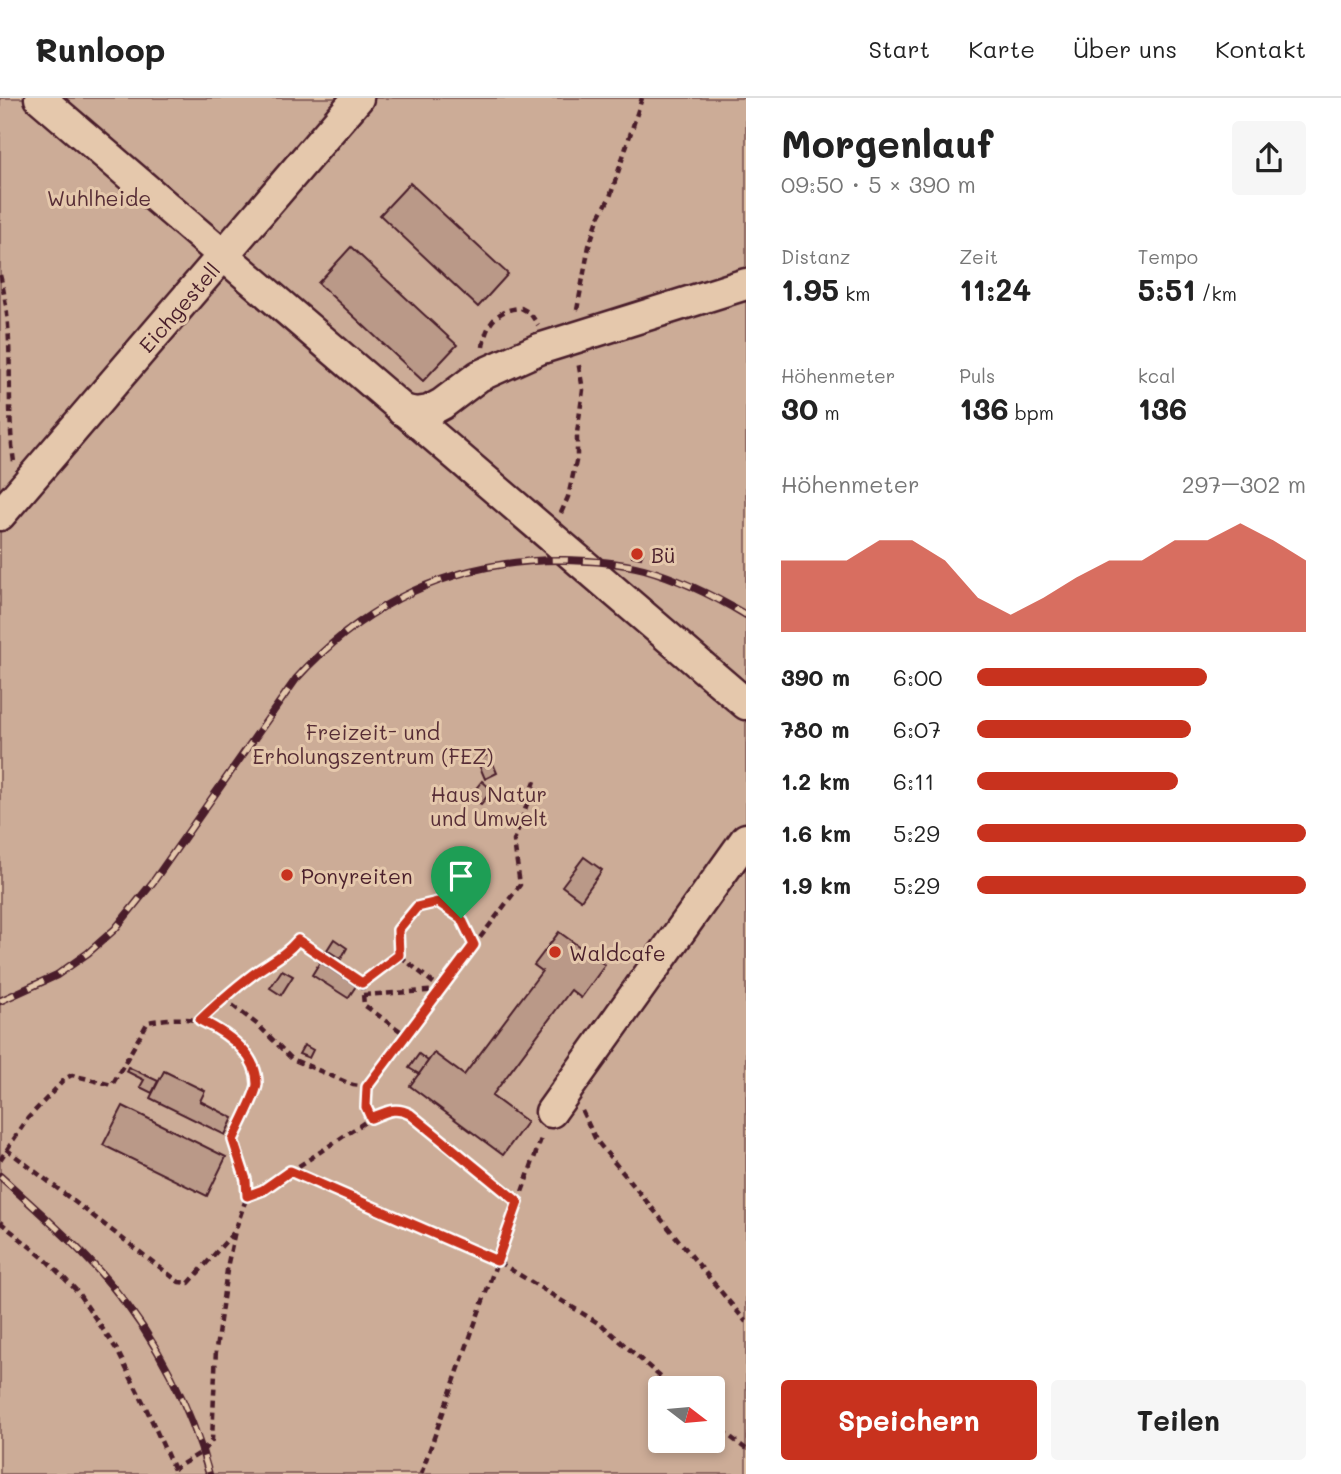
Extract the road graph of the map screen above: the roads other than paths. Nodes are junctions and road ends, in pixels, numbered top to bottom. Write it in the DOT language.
graph roads {
  1 [pos="40,98"];
  2 [pos="358,98"];
  3 [pos="223,254"];
  4 [pos="746,285"];
  5 [pos="402,410"];
  6 [pos="9,505"];
  7 [pos="746,704"];
  8 [pos="746,839"];
  9 [pos="551,1112"];
  1 -- 3 [label="lane"];
  2 -- 3 [label="lane, Eichgestell"];
  3 -- 5 [label="lane"];
  3 -- 6 [label="lane, Eichgestell"];
  4 -- 5 [label="lane"];
  5 -- 7 [label="lane"];
  8 -- 9 [label="lane"];
}
